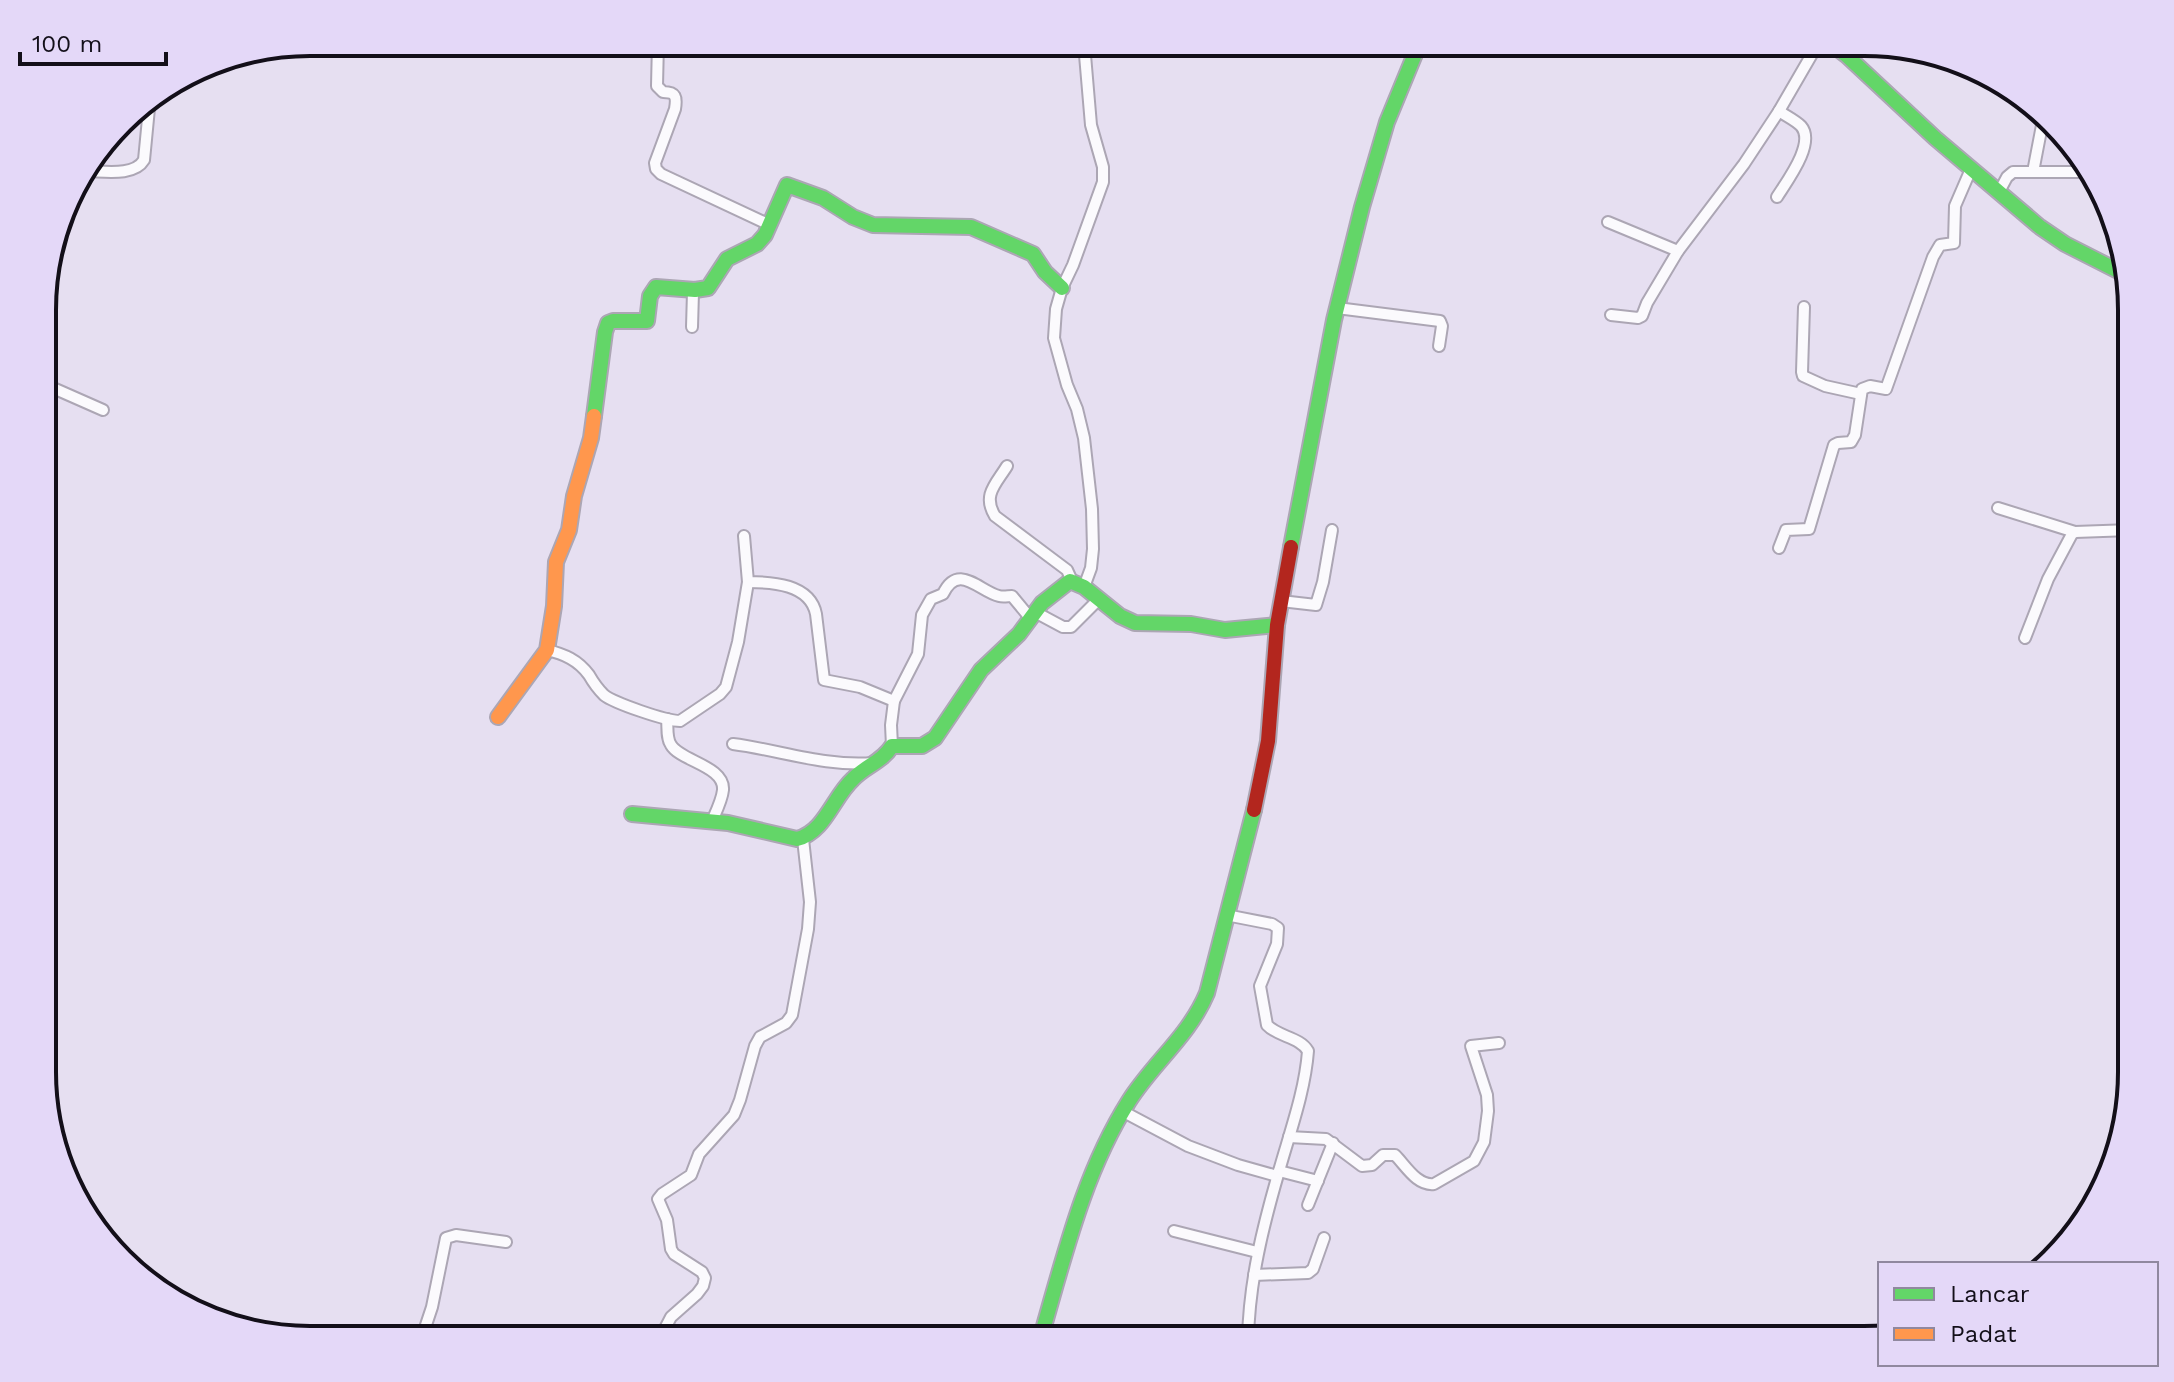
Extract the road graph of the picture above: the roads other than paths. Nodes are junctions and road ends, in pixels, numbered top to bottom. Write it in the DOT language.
graph roads {
  1 [pos="658,56"];
  2 [pos="1085,56"];
  3 [pos="1414,56"];
  4 [pos="1811,56"];
  5 [pos="1845,56"];
  6 [pos="1779,111"];
  7 [pos="148,115"];
  8 [pos="2041,128"];
  9 [pos="1971,169"];
  10 [pos="98,171"];
  11 [pos="2033,172"];
  12 [pos="2077,172"];
  13 [pos="1999,192"];
  14 [pos="1777,197"];
  15 [pos="1608,222"];
  16 [pos="770,225"];
  17 [pos="1678,251"];
  18 [pos="2114,269"];
  19 [pos="1062,288"];
  20 [pos="693,292"];
  21 [pos="1804,307"];
  22 [pos="1337,308"];
  23 [pos="1611,315"];
  24 [pos="692,327"];
  25 [pos="1439,346"];
  26 [pos="56,389"];
  27 [pos="1861,394"];
  28 [pos="103,410"];
  29 [pos="1007,466"];
  30 [pos="1998,508"];
  31 [pos="1332,530"];
  32 [pos="2117,530"];
  33 [pos="2075,532"];
  34 [pos="744,536"];
  35 [pos="1779,548"];
  36 [pos="748,582"];
  37 [pos="1078,584"];
  38 [pos="1099,599"];
  39 [pos="1281,601"];
  40 [pos="1033,615"];
  41 [pos="1277,625"];
  42 [pos="2025,638"];
  43 [pos="547,650"];
  44 [pos="894,701"];
  45 [pos="498,717"];
  46 [pos="667,719"];
  47 [pos="733,744"];
  48 [pos="892,746"];
  49 [pos="879,762"];
  50 [pos="632,814"];
  51 [pos="712,821"];
  52 [pos="803,839"];
  53 [pos="1226,915"];
  54 [pos="1499,1043"];
  55 [pos="1122,1111"];
  56 [pos="1289,1137"];
  57 [pos="1333,1143"];
  58 [pos="1278,1173"];
  59 [pos="1318,1181"];
  60 [pos="1308,1205"];
  61 [pos="1174,1231"];
  62 [pos="1324,1238"];
  63 [pos="506,1242"];
  64 [pos="1257,1252"];
  65 [pos="1254,1275"];
  66 [pos="1249,1325"];
  67 [pos="426,1326"];
  68 [pos="666,1326"];
  69 [pos="1044,1326"];
  1 -- 16 [label="street"];
  2 -- 19 [label="street"];
  3 -- 22 [label="street"];
  4 -- 6 [label="street"];
  5 -- 9 [label="street"];
  6 -- 14 [label="street"];
  6 -- 17 [label="street"];
  7 -- 10 [label="street"];
  8 -- 11 [label="street"];
  9 -- 13 [label="street"];
  9 -- 27 [label="street"];
  11 -- 12 [label="street"];
  11 -- 13 [label="street"];
  13 -- 18 [label="street"];
  15 -- 17 [label="street"];
  16 -- 19 [label="street"];
  16 -- 20 [label="street"];
  17 -- 23 [label="street"];
  19 -- 37 [label="street"];
  20 -- 24 [label="street"];
  20 -- 43 [label="street"];
  21 -- 27 [label="street"];
  22 -- 25 [label="street"];
  22 -- 39 [label="street"];
  26 -- 28 [label="street"];
  27 -- 35 [label="street"];
  29 -- 37 [label="street"];
  30 -- 33 [label="street"];
  31 -- 39 [label="street"];
  32 -- 33 [label="street"];
  33 -- 42 [label="street"];
  34 -- 36 [label="street"];
  36 -- 44 [label="street"];
  36 -- 46 [label="street"];
  37 -- 38 [label="street"];
  37 -- 40 [label="street"];
  38 -- 40 [label="street"];
  38 -- 41 [label="street"];
  39 -- 41 [label="street"];
  40 -- 44 [label="street"];
  40 -- 48 [label="street"];
  41 -- 53 [label="street"];
  43 -- 45 [label="street"];
  43 -- 46 [label="street"];
  44 -- 48 [label="street"];
  46 -- 51 [label="street"];
  47 -- 49 [label="street"];
  48 -- 49 [label="street"];
  49 -- 52 [label="street"];
  50 -- 51 [label="street"];
  51 -- 52 [label="street"];
  52 -- 68 [label="street"];
  53 -- 55 [label="street"];
  53 -- 56 [label="street"];
  54 -- 57 [label="street"];
  55 -- 58 [label="street"];
  55 -- 69 [label="street"];
  56 -- 57 [label="street"];
  56 -- 58 [label="street"];
  57 -- 59 [label="street"];
  58 -- 59 [label="street"];
  58 -- 64 [label="street"];
  59 -- 60 [label="street"];
  61 -- 64 [label="street"];
  62 -- 65 [label="street"];
  63 -- 67 [label="street"];
  64 -- 65 [label="street"];
  65 -- 66 [label="street"];
}
